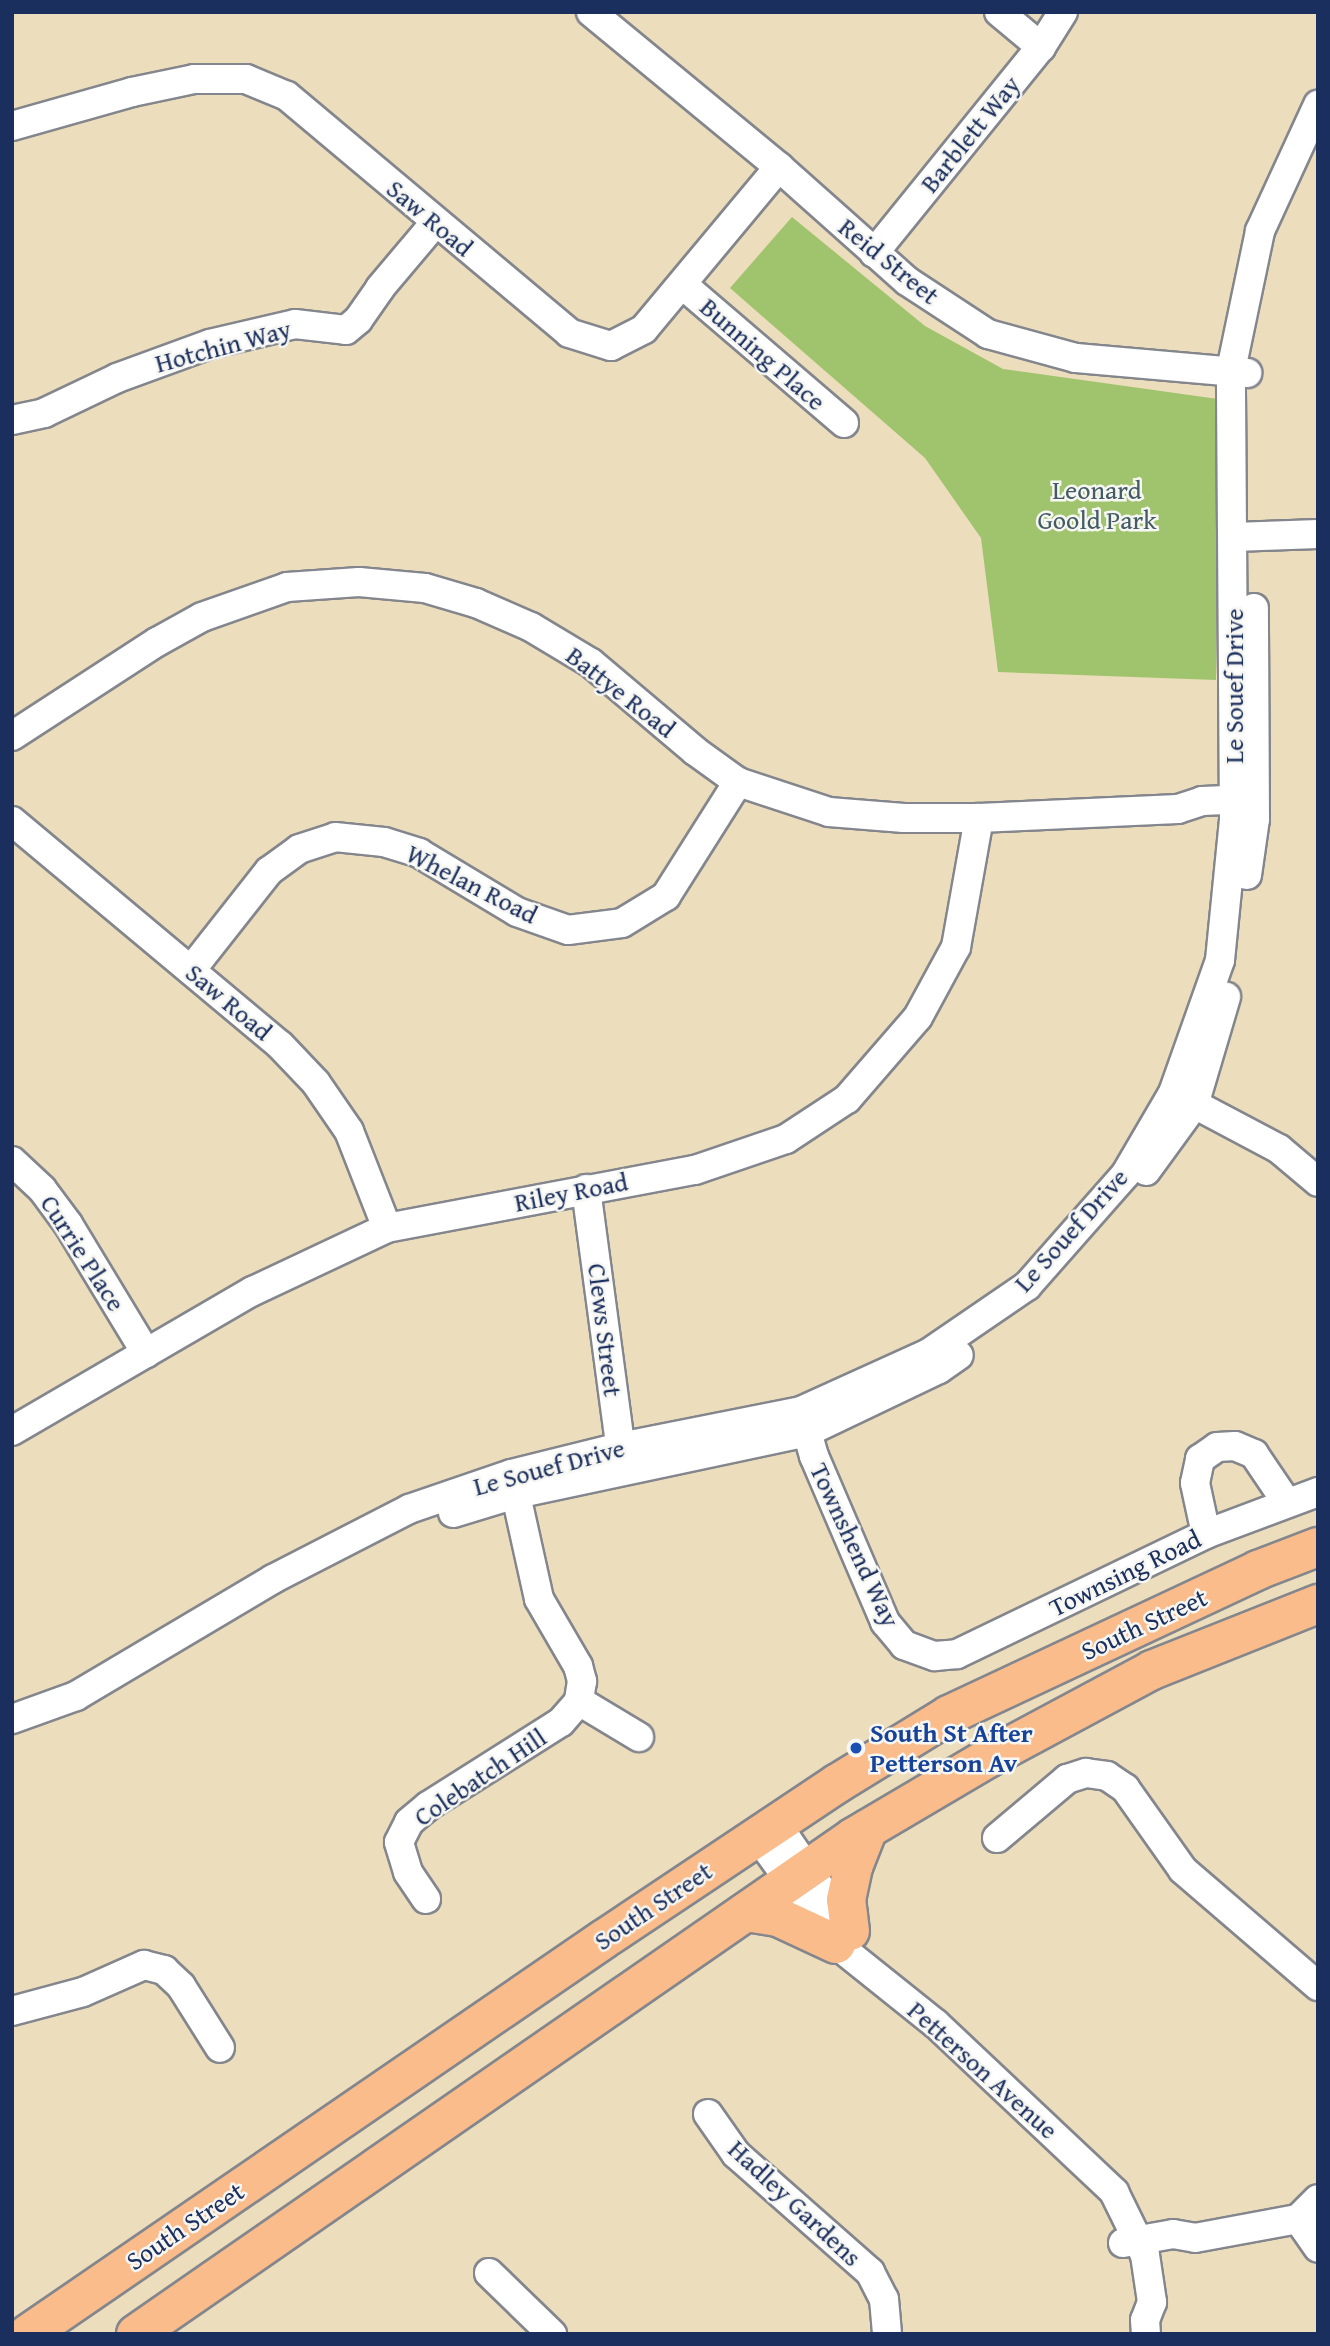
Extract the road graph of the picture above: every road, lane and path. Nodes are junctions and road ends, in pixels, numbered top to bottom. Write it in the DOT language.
graph roads {
  1 [pos="591,12"];
  2 [pos="999,12"];
  3 [pos="1063,12"];
  4 [pos="1041,47"];
  5 [pos="1318,105"];
  6 [pos="12,126"];
  7 [pos="1318,141"];
  8 [pos="779,167"];
  9 [pos="435,223"];
  10 [pos="874,253"];
  11 [pos="683,285"];
  12 [pos="1240,372"];
  13 [pos="12,420"];
  14 [pos="844,423"];
  15 [pos="1318,534"];
  16 [pos="1244,537"];
  17 [pos="12,736"];
  18 [pos="738,782"];
  19 [pos="1245,809"];
  20 [pos="979,818"];
  21 [pos="12,821"];
  22 [pos="191,970"];
  23 [pos="1184,1099"];
  24 [pos="12,1161"];
  25 [pos="1318,1182"];
  26 [pos="586,1189"];
  27 [pos="387,1228"];
  28 [pos="146,1353"];
  29 [pos="804,1421"];
  30 [pos="12,1431"];
  31 [pos="622,1459"];
  32 [pos="514,1484"];
  33 [pos="1318,1492"];
  34 [pos="1287,1503"];
  35 [pos="1206,1534"];
  36 [pos="1318,1547"];
  37 [pos="1318,1604"];
  38 [pos="935,1656"];
  39 [pos="579,1701"];
  40 [pos="12,1719"];
  41 [pos="12,1732"];
  42 [pos="639,1737"];
  43 [pos="766,1829"];
  44 [pos="869,1829"];
  45 [pos="997,1838"];
  46 [pos="798,1876"];
  47 [pos="426,1899"];
  48 [pos="746,1912"];
  49 [pos="850,1947"];
  50 [pos="1318,1986"];
  51 [pos="12,2011"];
  52 [pos="220,2048"];
  53 [pos="708,2114"];
  54 [pos="1318,2199"];
  55 [pos="1298,2219"];
  56 [pos="1318,2248"];
  57 [pos="1134,2249"];
  58 [pos="489,2273"];
  59 [pos="1146,2327"];
  60 [pos="28,2334"];
  61 [pos="136,2334"];
  62 [pos="552,2334"];
  63 [pos="887,2334"];
  1 -- 8 [label="street, Reid Street"];
  2 -- 4 [label="street"];
  3 -- 4 [label="street, Barblett Way"];
  4 -- 10 [label="street, Barblett Way"];
  5 -- 12 [label="street, Le Souef Drive"];
  6 -- 9 [label="street, Saw Road"];
  7 -- 12 [label="street, Le Souef Drive"];
  8 -- 10 [label="street, Reid Street"];
  8 -- 11 [label="street, Saw Road"];
  9 -- 11 [label="street, Saw Road"];
  9 -- 13 [label="street, Hotchin Way"];
  10 -- 12 [label="street, Reid Street"];
  11 -- 14 [label="street, Bunning Place"];
  12 -- 16 [label="street, Le Souef Drive"];
  15 -- 16 [label="street"];
  16 -- 19 [label="street, Le Souef Drive"];
  17 -- 18 [label="street, Battye Road"];
  18 -- 20 [label="street, Battye Road"];
  18 -- 22 [label="street, Whelan Road"];
  19 -- 20 [label="street, Battye Road"];
  19 -- 23 [label="street, Le Souef Drive"];
  20 -- 26 [label="street, Riley Road"];
  21 -- 22 [label="street, Saw Road"];
  22 -- 27 [label="street, Saw Road"];
  23 -- 25 [label="street"];
  23 -- 29 [label="street, Le Souef Drive"];
  24 -- 28 [label="street, Currie Place"];
  26 -- 27 [label="street, Riley Road"];
  26 -- 31 [label="street, Clews Street"];
  27 -- 28 [label="street, Riley Road"];
  28 -- 30 [label="street, Riley Road"];
  29 -- 31 [label="street, Le Souef Drive"];
  29 -- 38 [label="street, Townshend Way"];
  31 -- 32 [label="street, Le Souef Drive"];
  32 -- 39 [label="street"];
  32 -- 40 [label="street, Le Souef Drive"];
  32 -- 41 [label="street, Le Souef Drive"];
  33 -- 34 [label="street, Townsing Road"];
  34 -- 35 [label="street, Townsing Road"];
  34 -- 35 [label="street"];
  35 -- 38 [label="street, Townsing Road"];
  36 -- 43 [label="highway, South Street"];
  37 -- 44 [label="highway, South Street"];
  39 -- 42 [label="street"];
  39 -- 47 [label="street, Colebatch Hill"];
  43 -- 46 [label="street, Petterson Avenue"];
  43 -- 60 [label="highway, South Street"];
  44 -- 46 [label="highway, South Street"];
  44 -- 49 [label="highway"];
  45 -- 50 [label="street"];
  46 -- 48 [label="highway, South Street"];
  46 -- 49 [label="street, Petterson Avenue"];
  48 -- 49 [label="highway"];
  48 -- 61 [label="highway, South Street"];
  49 -- 57 [label="street, Petterson Avenue"];
  51 -- 52 [label="street"];
  53 -- 63 [label="street, Hadley Gardens"];
  54 -- 55 [label="street"];
  55 -- 56 [label="street"];
  55 -- 57 [label="street"];
  57 -- 59 [label="street, Petterson Avenue"];
  58 -- 62 [label="street"];
}
